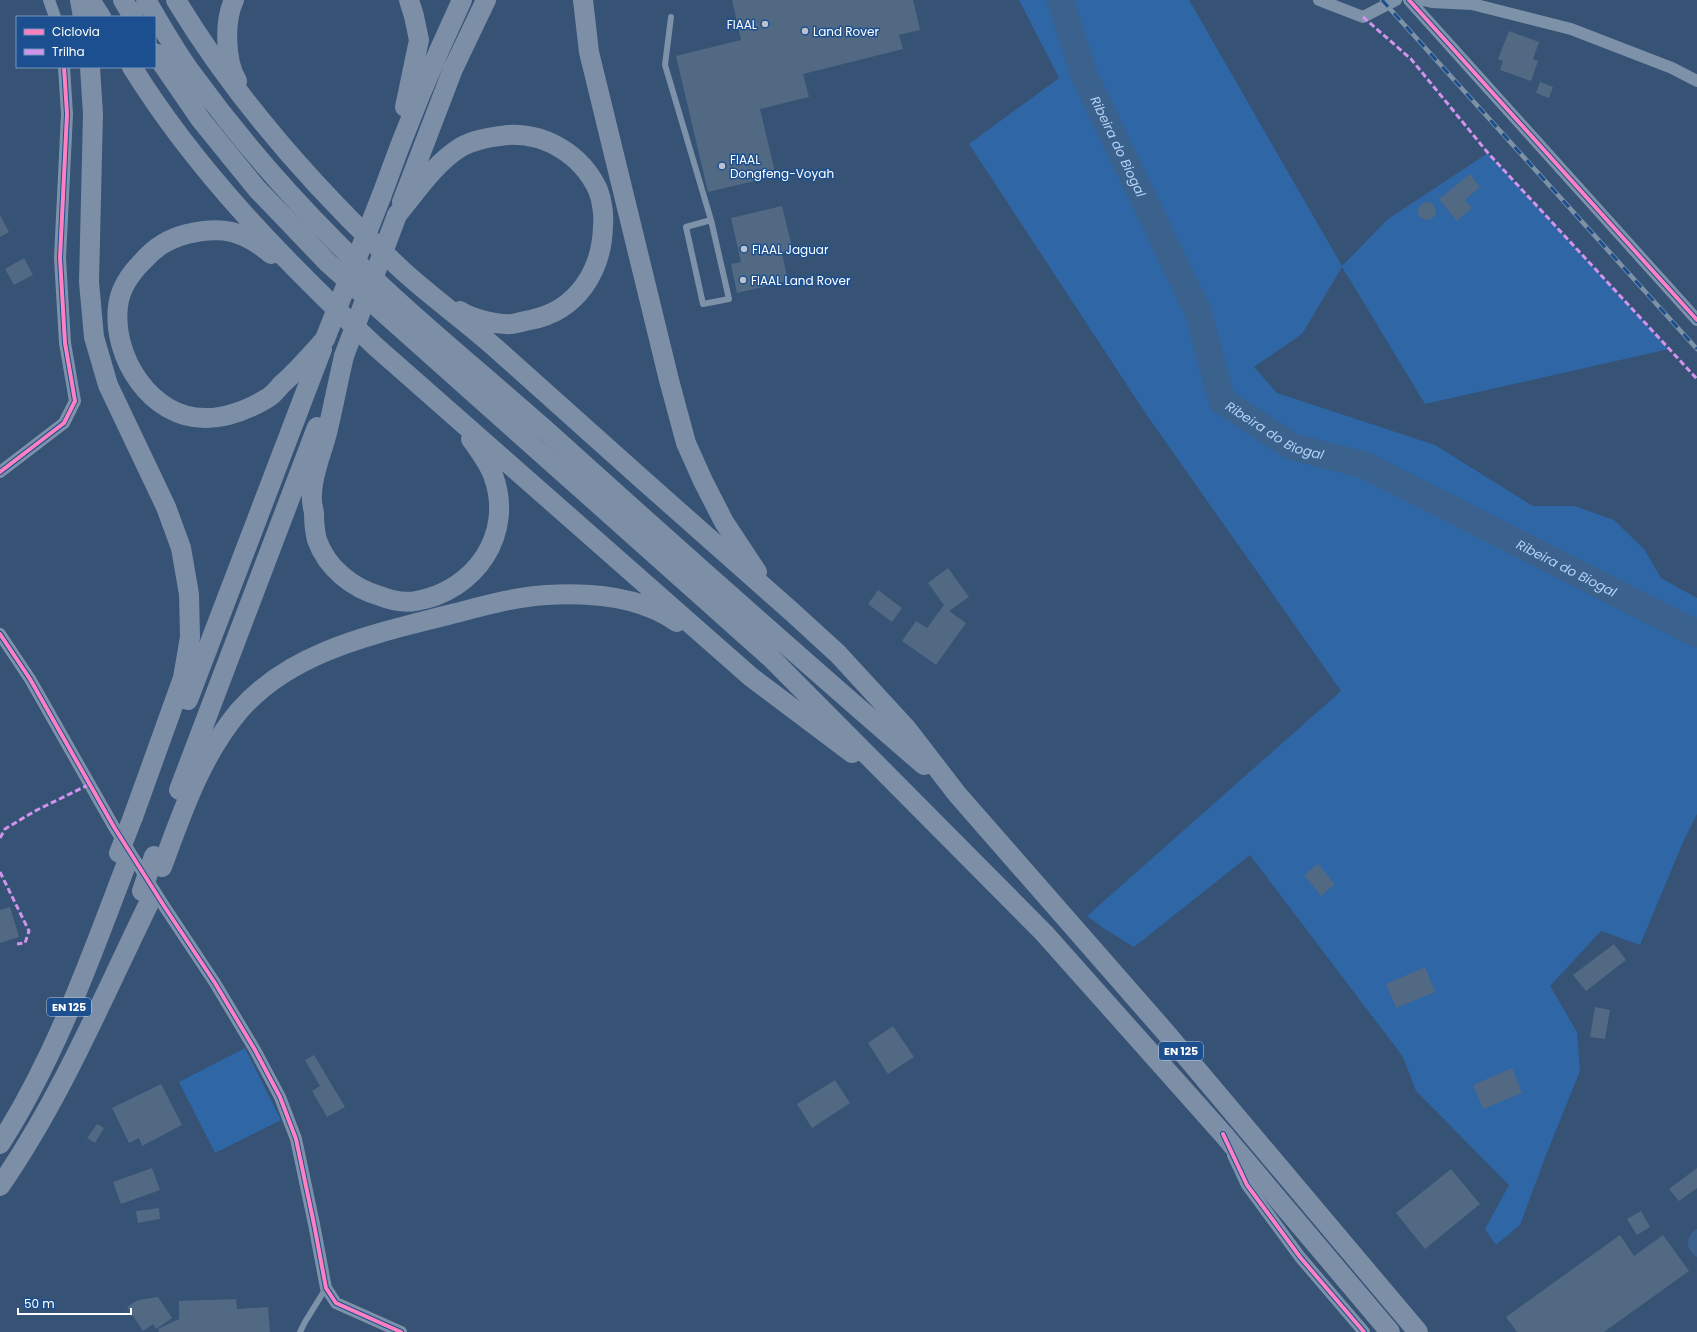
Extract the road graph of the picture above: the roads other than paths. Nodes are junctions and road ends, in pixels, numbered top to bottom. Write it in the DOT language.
graph roads {
  1 [pos="49,0"];
  2 [pos="80,0"];
  3 [pos="90,0"];
  4 [pos="123,0"];
  5 [pos="146,0"];
  6 [pos="176,0"];
  7 [pos="234,0"];
  8 [pos="409,0"];
  9 [pos="462,0"];
  10 [pos="486,0"];
  11 [pos="584,0"];
  12 [pos="1319,0"];
  13 [pos="1396,0"];
  14 [pos="1409,0"];
  15 [pos="1423,0"];
  16 [pos="55,16"];
  17 [pos="83,16"];
  18 [pos="100,16"];
  19 [pos="132,16"];
  20 [pos="671,17"];
  21 [pos="156,54"];
  22 [pos="64,68"];
  23 [pos="90,68"];
  24 [pos="133,68"];
  25 [pos="1697,81"];
  26 [pos="256,114"];
  27 [pos="395,156"];
  28 [pos="397,215"];
  29 [pos="711,220"];
  30 [pos="405,272"];
  31 [pos="318,292"];
  32 [pos="1697,320"];
  33 [pos="325,339"];
  34 [pos="344,356"];
  35 [pos="441,404"];
  36 [pos="0,472"];
  37 [pos="791,611"];
  38 [pos="0,634"];
  39 [pos="751,677"];
  40 [pos="907,793"];
  41 [pos="957,794"];
  42 [pos="136,824"];
  43 [pos="158,862"];
  44 [pos="1223,1134"];
  45 [pos="0,1144"];
  46 [pos="0,1186"];
  47 [pos="326,1288"];
  48 [pos="300,1332"];
  49 [pos="401,1332"];
  50 [pos="1364,1332"];
  51 [pos="1390,1332"];
  52 [pos="1418,1332"];
  1 -- 16 [label="street"];
  2 -- 17 [label="main road"];
  3 -- 18 [label="main road"];
  4 -- 19 [label="main road"];
  5 -- 41 [label="main road"];
  6 -- 26 [label="main road"];
  7 -- 26 [label="main road"];
  8 -- 27 [label="main road"];
  9 -- 27 [label="main road"];
  10 -- 28 [label="main road"];
  11 -- 37 [label="main road"];
  12 -- 13 [label="street"];
  14 -- 32 [label="street"];
  15 -- 25 [label="street"];
  20 -- 29 [label="lane"];
  21 -- 40 [label="main road"];
  22 -- 36 [label="street"];
  23 -- 42 [label="main road"];
  24 -- 31 [label="main road"];
  26 -- 30 [label="main road"];
  27 -- 33 [label="main road, bridge"];
  28 -- 30 [label="main road"];
  28 -- 34 [label="main road, bridge"];
  29 -- 29 [label="lane"];
  30 -- 37 [label="main road"];
  31 -- 33 [label="main road"];
  31 -- 35 [label="main road"];
  33 -- 42 [label="main road"];
  34 -- 35 [label="main road"];
  34 -- 43 [label="main road"];
  35 -- 39 [label="main road"];
  37 -- 41 [label="main road"];
  38 -- 47 [label="street"];
  39 -- 40 [label="main road"];
  39 -- 43 [label="main road"];
  40 -- 44 [label="main road, EN 125"];
  41 -- 52 [label="main road, EN 125"];
  42 -- 45 [label="main road, bridge"];
  43 -- 46 [label="main road, EN 125, bridge"];
  44 -- 50 [label="street"];
  44 -- 51 [label="main road, EN 125"];
  47 -- 48 [label="lane"];
  47 -- 49 [label="street"];
}
